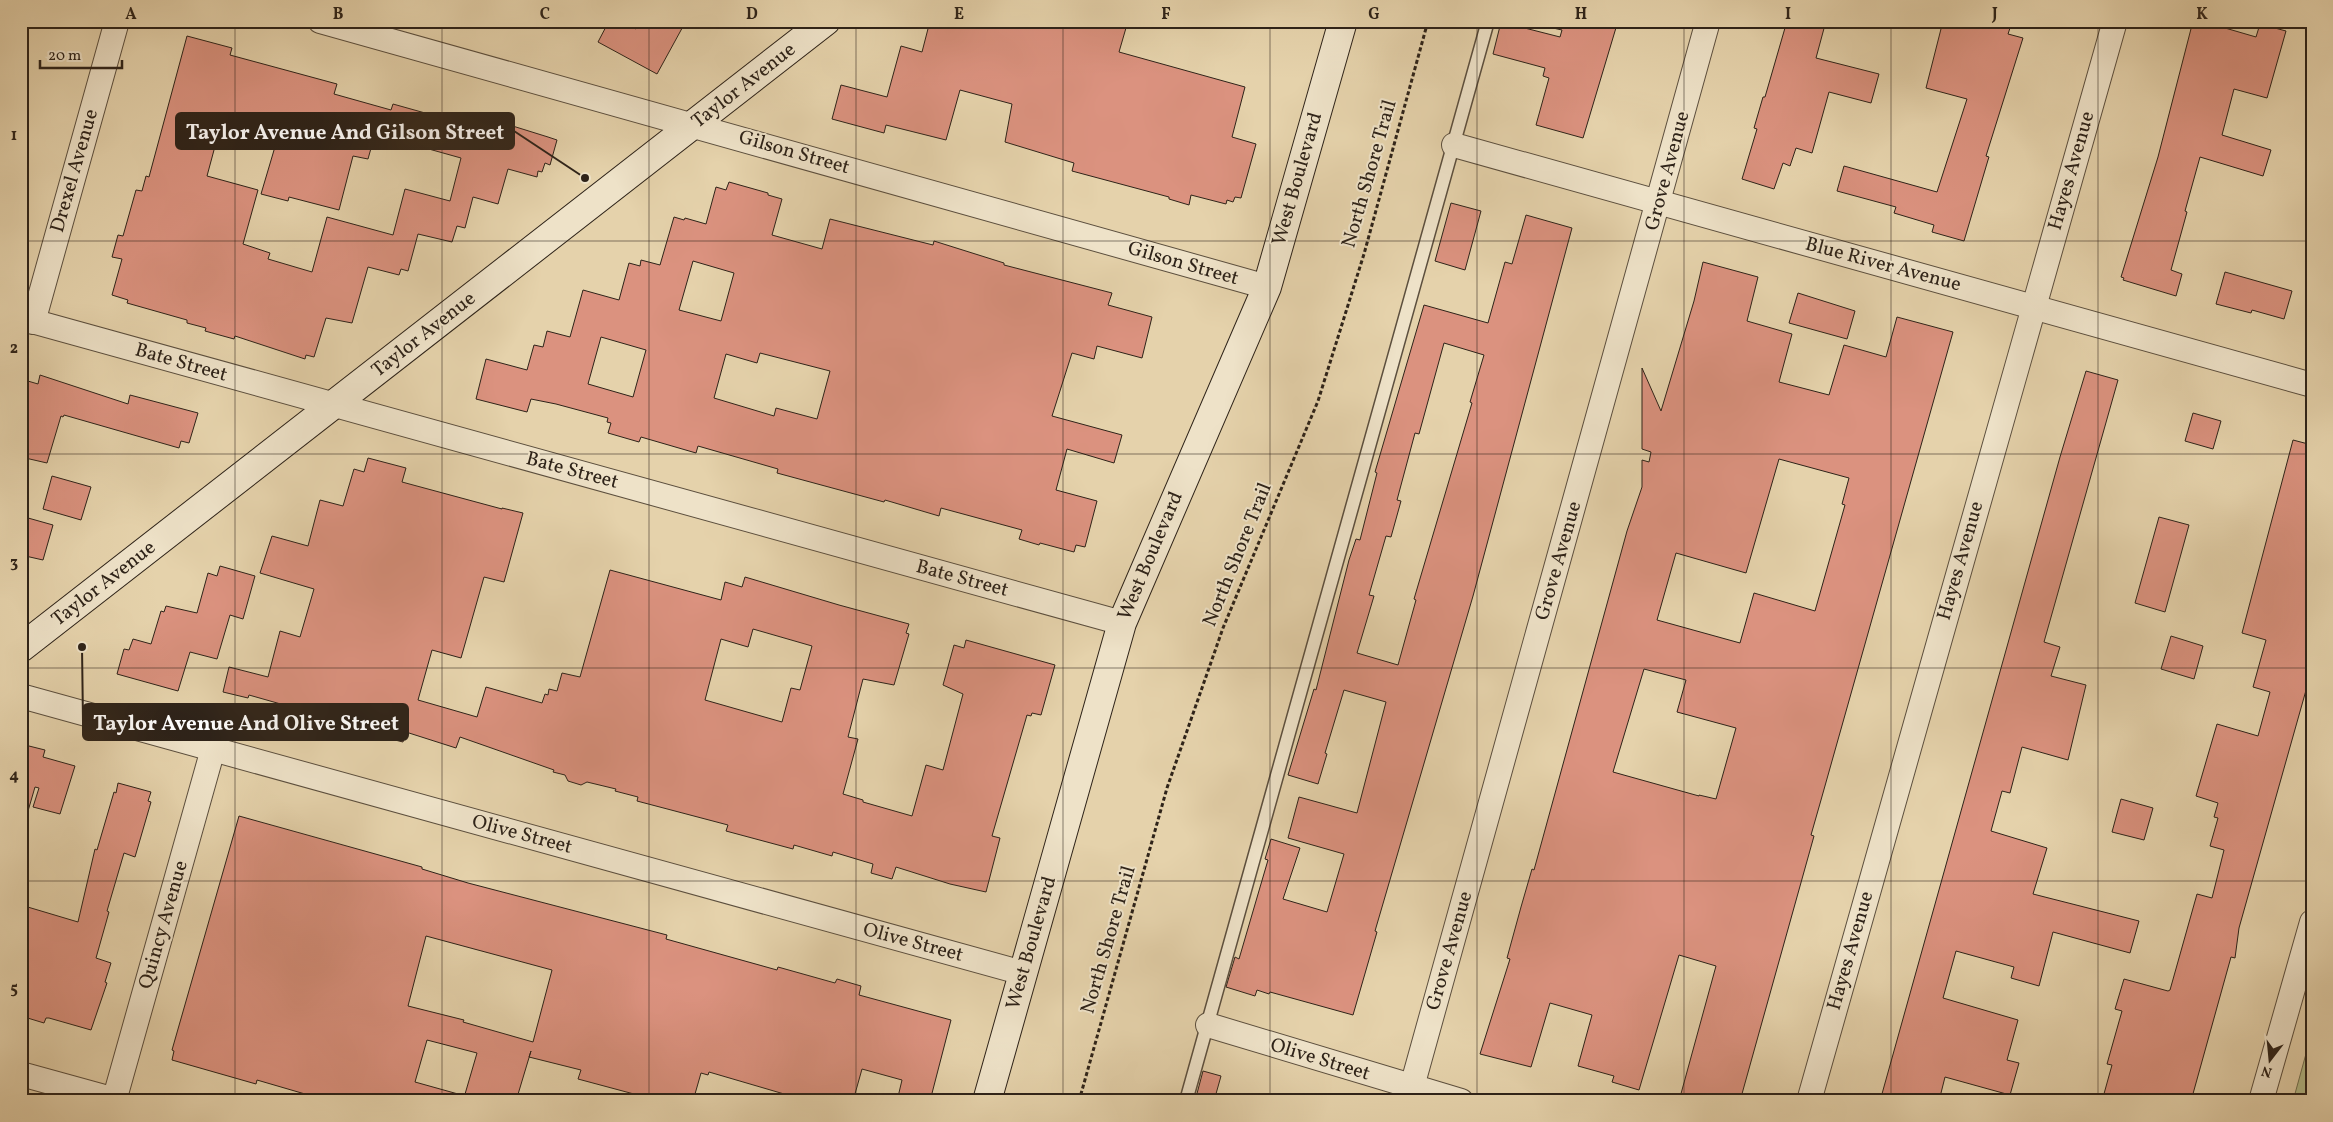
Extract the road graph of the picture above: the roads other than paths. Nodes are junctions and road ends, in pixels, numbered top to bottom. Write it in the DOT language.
graph roads {
  1 [pos="116,21"];
  2 [pos="320,21"];
  3 [pos="826,21"];
  4 [pos="1343,21"];
  5 [pos="1488,21"];
  6 [pos="1708,21"];
  7 [pos="2115,21"];
  8 [pos="694,125"];
  9 [pos="1454,145"];
  10 [pos="1659,203"];
  11 [pos="1267,287"];
  12 [pos="2033,307"];
  13 [pos="27,320"];
  14 [pos="2312,385"];
  15 [pos="334,405"];
  16 [pos="1122,624"];
  17 [pos="21,648"];
  18 [pos="21,696"];
  19 [pos="213,749"];
  20 [pos="2312,922"];
  21 [pos="1023,973"];
  22 [pos="1208,1025"];
  23 [pos="21,1074"];
  24 [pos="1409,1094"];
  25 [pos="116,1100"];
  26 [pos="987,1101"];
  27 [pos="1186,1101"];
  28 [pos="1461,1101"];
  29 [pos="1809,1101"];
  30 [pos="2261,1101"];
  1 -- 13 [label="street, Drexel Avenue"];
  2 -- 8 [label="street, Gilson Street"];
  3 -- 8 [label="street, Taylor Avenue"];
  4 -- 11 [label="street, West Boulevard"];
  5 -- 9 [label="lane"];
  6 -- 10 [label="street, Grove Avenue"];
  7 -- 12 [label="street, Hayes Avenue"];
  8 -- 11 [label="street, Gilson Street"];
  8 -- 15 [label="street, Taylor Avenue"];
  9 -- 10 [label="street, Blue River Avenue"];
  9 -- 22 [label="lane"];
  10 -- 12 [label="street, Blue River Avenue"];
  10 -- 24 [label="street, Grove Avenue"];
  11 -- 16 [label="street, West Boulevard"];
  12 -- 14 [label="street, Blue River Avenue"];
  12 -- 29 [label="street, Hayes Avenue"];
  13 -- 15 [label="street, Bate Street"];
  15 -- 16 [label="street, Bate Street"];
  15 -- 17 [label="street, Taylor Avenue"];
  16 -- 21 [label="street, West Boulevard"];
  18 -- 19 [label="street, Olive Street"];
  19 -- 21 [label="street, Olive Street"];
  19 -- 25 [label="street, Quincy Avenue"];
  20 -- 30 [label="street"];
  21 -- 26 [label="street, West Boulevard"];
  22 -- 24 [label="street, Olive Street"];
  22 -- 27 [label="lane"];
  23 -- 25 [label="street"];
  24 -- 28 [label="street, Olive Street"];
}
